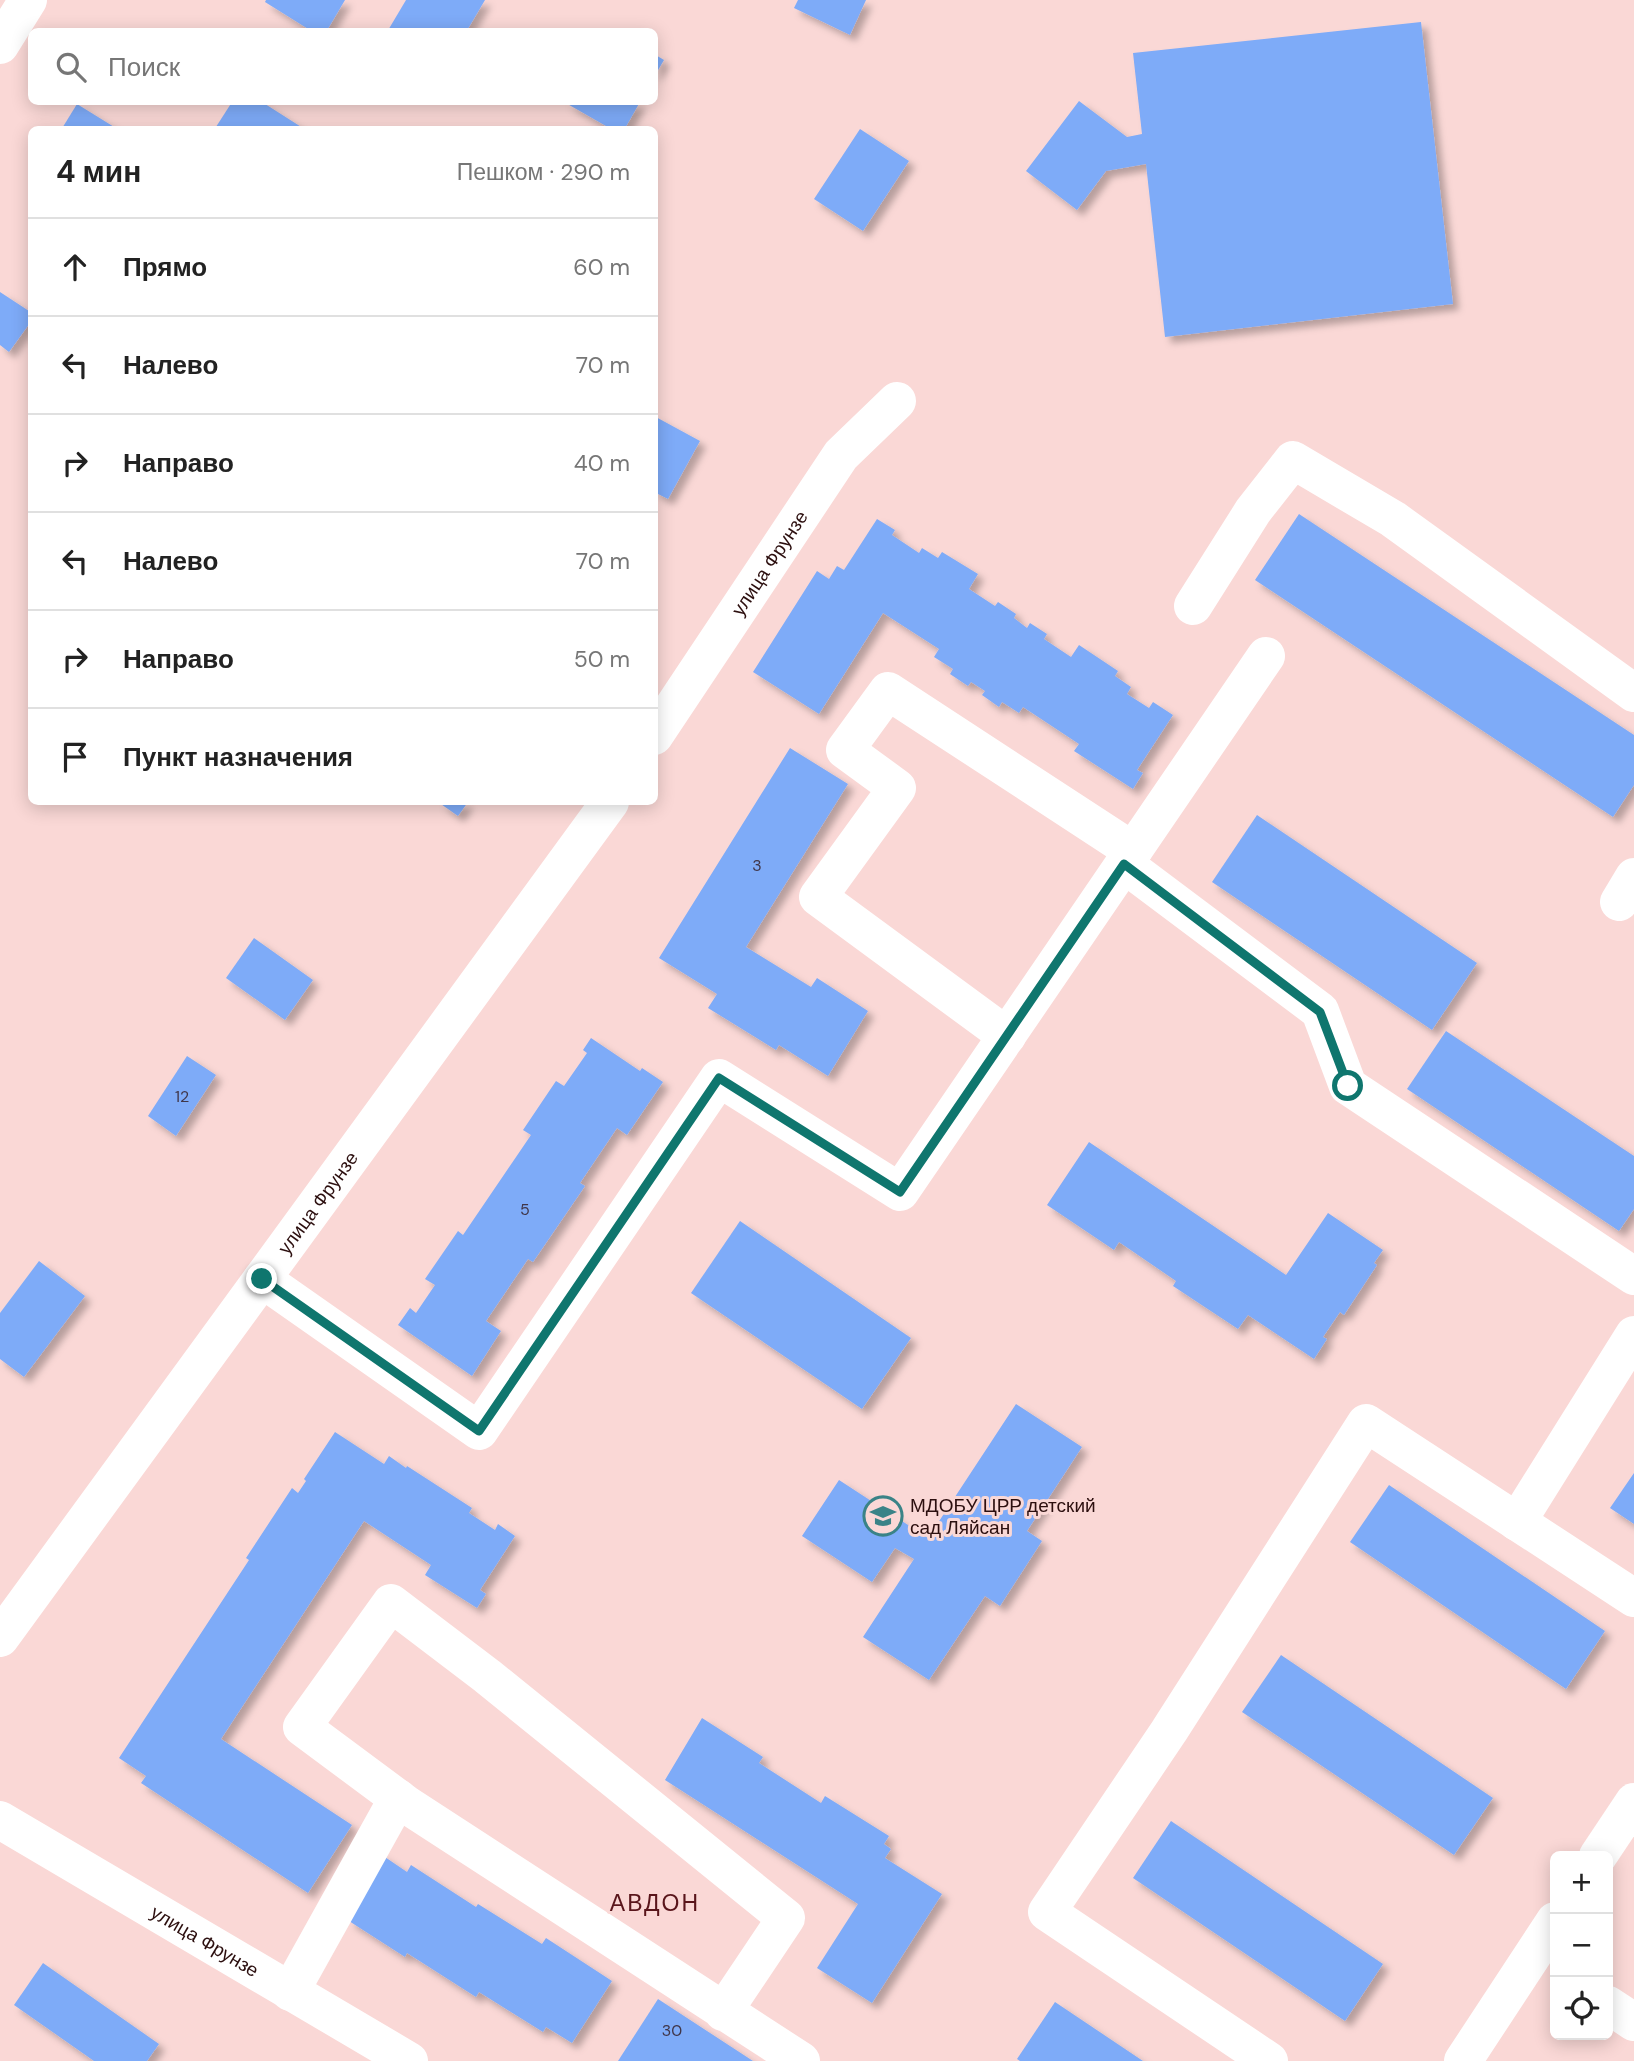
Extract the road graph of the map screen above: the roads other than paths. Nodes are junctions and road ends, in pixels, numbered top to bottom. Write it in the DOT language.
graph roads {
  1 [pos="27,0"];
  2 [pos="0,45"];
  3 [pos="897,401"];
  4 [pos="1193,606"];
  5 [pos="1266,656"];
  6 [pos="1634,693"];
  7 [pos="658,730"];
  8 [pos="608,805"];
  9 [pos="1128,858"];
  10 [pos="1007,1035"];
  11 [pos="1634,1276"];
  12 [pos="262,1279"];
  13 [pos="1634,1335"];
  14 [pos="1517,1522"];
  15 [pos="1634,1598"];
  16 [pos="0,1639"];
  17 [pos="398,1798"];
  18 [pos="1634,1802"];
  19 [pos="0,1821"];
  20 [pos="1601,1851"];
  21 [pos="1550,1940"];
  22 [pos="1544,1963"];
  23 [pos="290,1992"];
  24 [pos="1613,2008"];
  25 [pos="723,2012"];
  26 [pos="1634,2022"];
  27 [pos="409,2061"];
  28 [pos="801,2061"];
  29 [pos="1269,2061"];
  30 [pos="1463,2061"];
  1 -- 2 [label="street"];
  3 -- 7 [label="street, улица Фрунзе"];
  4 -- 6 [label="street"];
  5 -- 9 [label="street"];
  8 -- 12 [label="street, улица Фрунзе"];
  9 -- 10 [label="street"];
  9 -- 10 [label="street"];
  9 -- 11 [label="street"];
  10 -- 12 [label="street"];
  12 -- 16 [label="street, улица Фрунзе"];
  13 -- 14 [label="street"];
  14 -- 15 [label="street"];
  14 -- 29 [label="street"];
  17 -- 23 [label="street"];
  17 -- 25 [label="street"];
  17 -- 25 [label="street"];
  18 -- 20 [label="street"];
  19 -- 23 [label="street, улица Фрунзе"];
  21 -- 22 [label="street"];
  22 -- 30 [label="street"];
  23 -- 27 [label="street, улица Фрунзе"];
  24 -- 26 [label="street"];
  25 -- 28 [label="street"];
}
